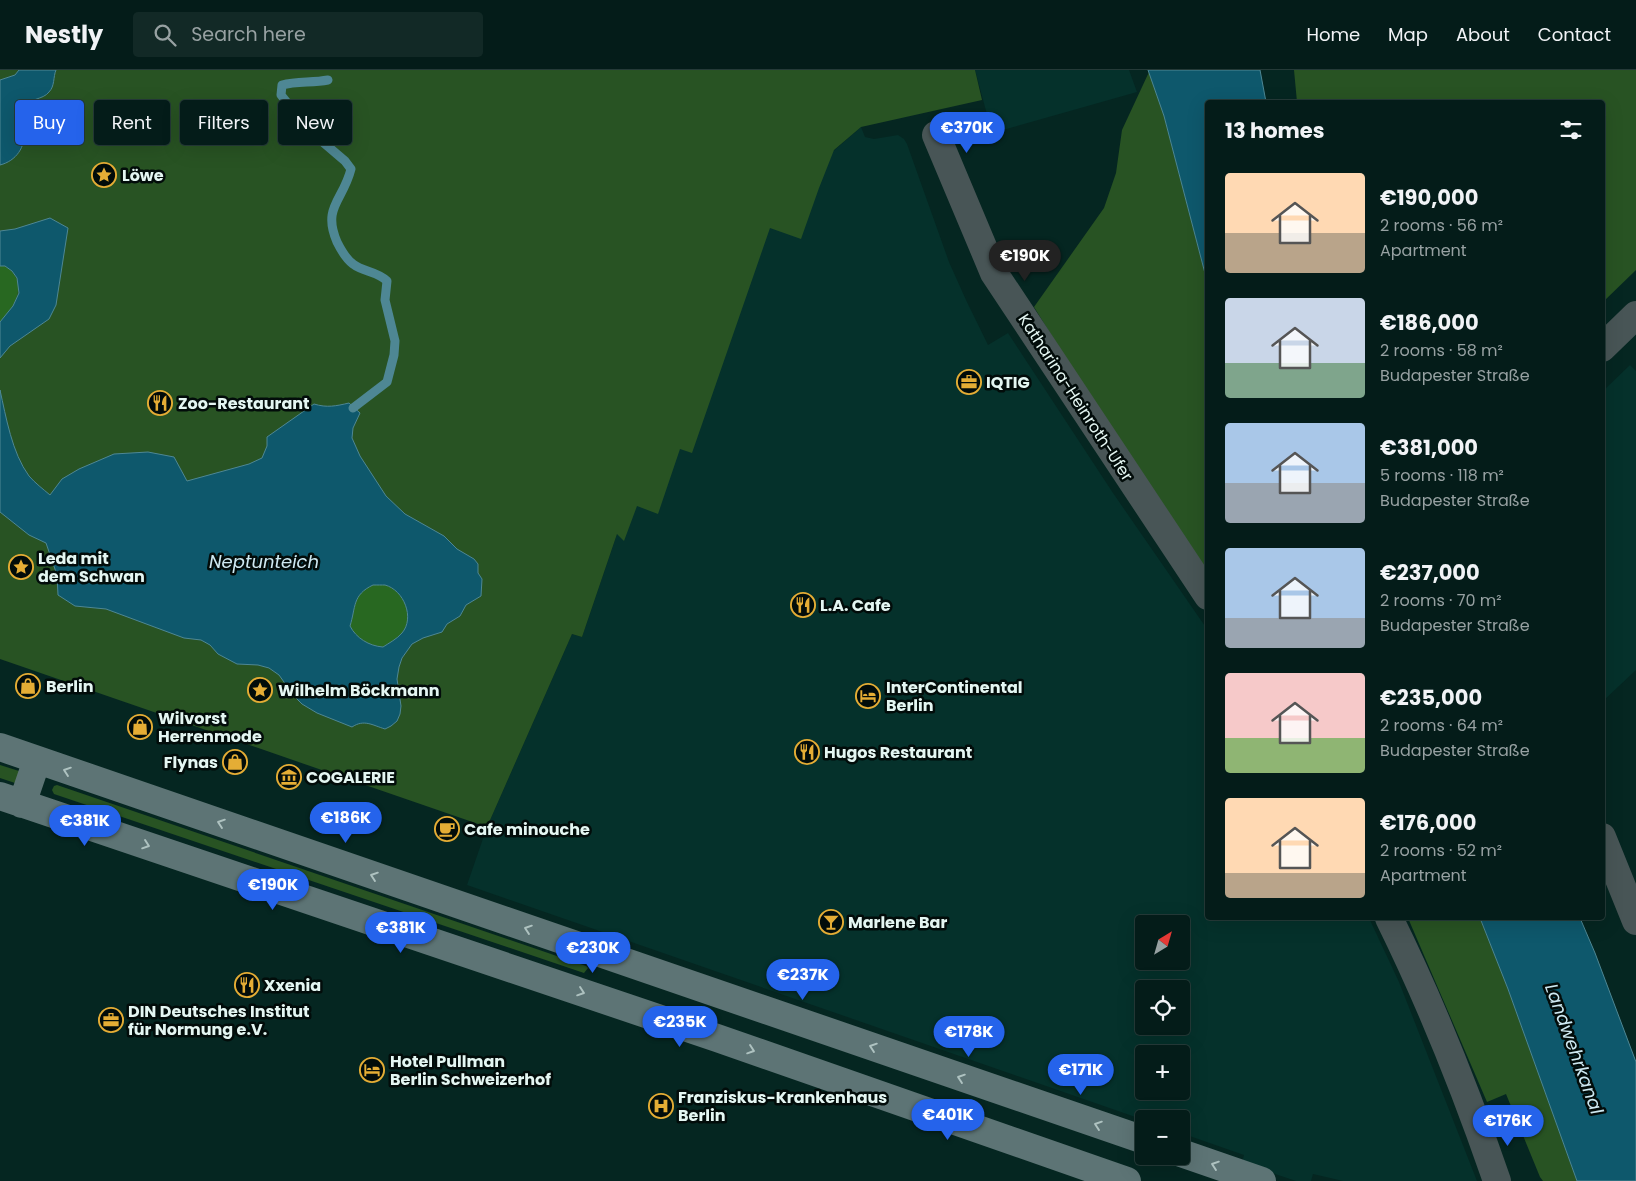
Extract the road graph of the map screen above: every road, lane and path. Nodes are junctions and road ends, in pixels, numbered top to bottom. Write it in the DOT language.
graph roads {
  1 [pos="936,135"];
  2 [pos="1635,318"];
  3 [pos="1605,345"];
  4 [pos="1205,591"];
  5 [pos="0,747"];
  6 [pos="36,760"];
  7 [pos="11,800"];
  8 [pos="1605,844"];
  9 [pos="1390,920"];
  10 [pos="1636,922"];
  11 [pos="620,961"];
  12 [pos="607,1001"];
  13 [pos="1135,1137"];
  14 [pos="1190,1156"];
  15 [pos="1127,1181"];
  16 [pos="1262,1181"];
  17 [pos="1497,1181"];
  1 -- 4 [label="street, Katharina-Heinroth-Ufer"];
  2 -- 3 [label="street"];
  5 -- 6 [label="main road"];
  6 -- 7 [label="main road"];
  11 -- 6 [label="main road, one-way"];
  7 -- 12 [label="main road, one-way"];
  8 -- 10 [label="street"];
  9 -- 17 [label="street"];
  11 -- 12 [label="main road"];
  13 -- 11 [label="main road, one-way"];
  12 -- 15 [label="main road, one-way"];
  16 -- 14 [label="main road, one-way"];
}
